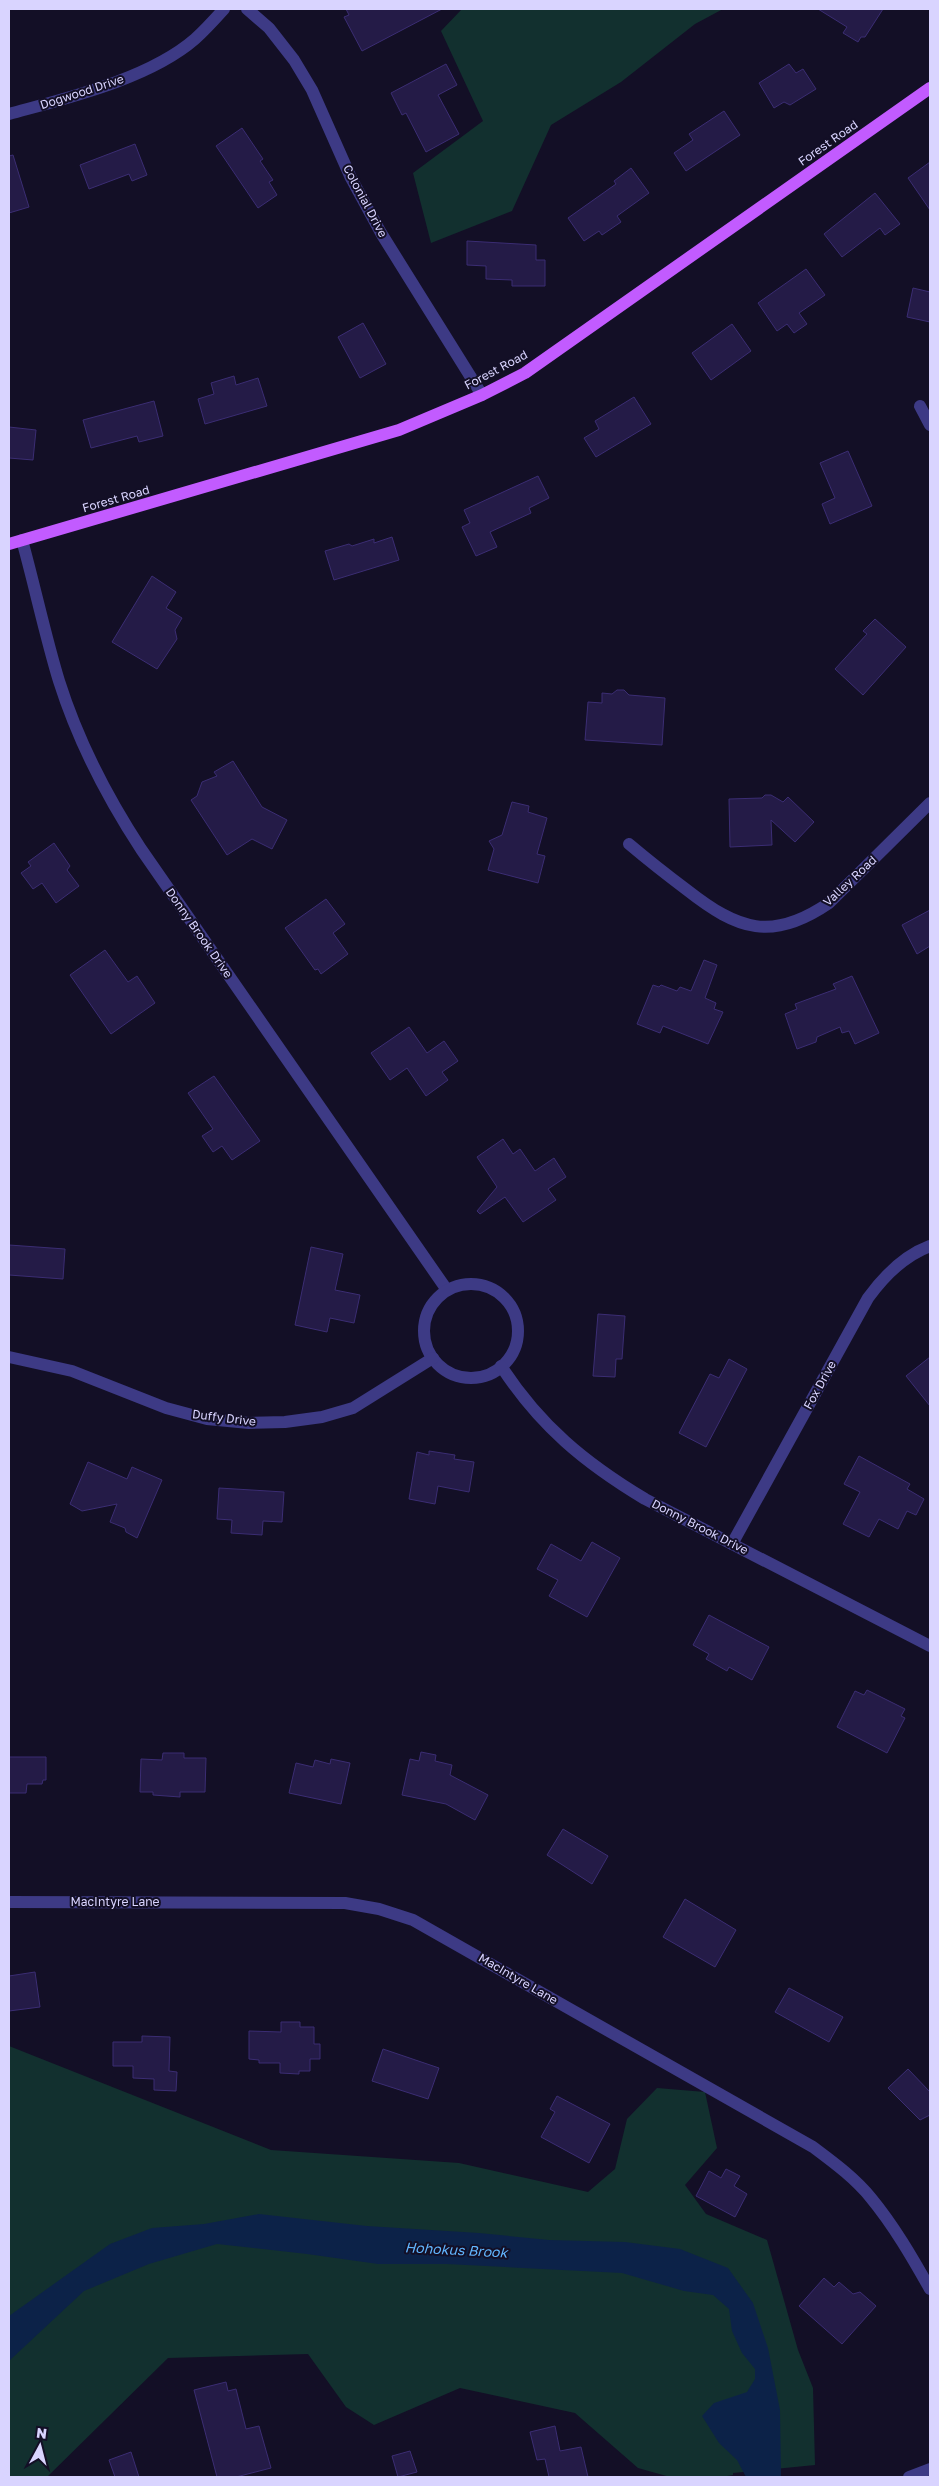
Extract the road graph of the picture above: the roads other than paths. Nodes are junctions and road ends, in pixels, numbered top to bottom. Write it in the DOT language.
graph roads {
  1 [pos="224,9"];
  2 [pos="247,9"];
  3 [pos="930,88"];
  4 [pos="9,114"];
  5 [pos="482,395"];
  6 [pos="920,406"];
  7 [pos="930,425"];
  8 [pos="22,540"];
  9 [pos="9,544"];
  10 [pos="930,803"];
  11 [pos="629,844"];
  12 [pos="930,1246"];
  13 [pos="447,1290"];
  14 [pos="9,1358"];
  15 [pos="433,1358"];
  16 [pos="501,1366"];
  17 [pos="732,1544"];
  18 [pos="930,1646"];
  19 [pos="9,1902"];
  20 [pos="930,2289"];
  21 [pos="930,2468"];
  22 [pos="909,2477"];
  1 -- 4 [label="street, Dogwood Drive"];
  2 -- 5 [label="street, Colonial Drive"];
  3 -- 5 [label="main road, Forest Road"];
  5 -- 8 [label="main road, Forest Road"];
  6 -- 7 [label="street"];
  8 -- 9 [label="main road, Forest Road"];
  8 -- 13 [label="street, Donny Brook Drive"];
  10 -- 11 [label="street, Valley Road"];
  12 -- 17 [label="street, Fox Drive"];
  13 -- 15 [label="street"];
  13 -- 16 [label="street"];
  14 -- 15 [label="street, Duffy Drive"];
  15 -- 16 [label="street"];
  16 -- 17 [label="street, Donny Brook Drive"];
  17 -- 18 [label="street, Donny Brook Drive"];
  19 -- 20 [label="street, MacIntyre Lane"];
  21 -- 22 [label="street"];
}
